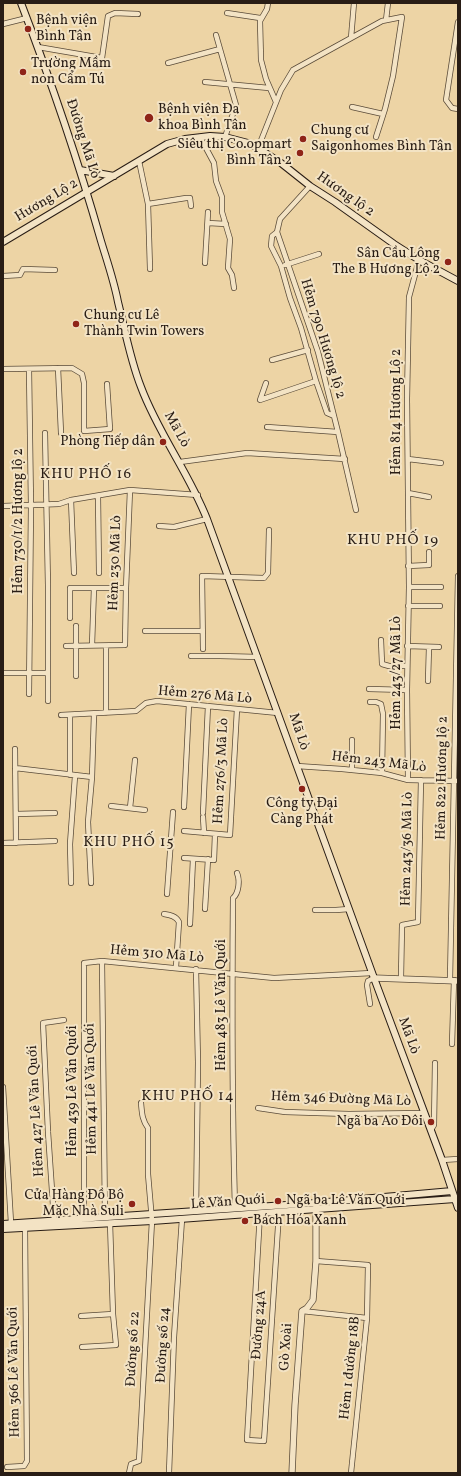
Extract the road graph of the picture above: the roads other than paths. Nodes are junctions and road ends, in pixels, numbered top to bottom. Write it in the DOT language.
graph roads {
  1 [pos="21,3"];
  2 [pos="268,3"];
  3 [pos="354,3"];
  4 [pos="388,3"];
  5 [pos="227,13"];
  6 [pos="138,14"];
  7 [pos="27,18"];
  8 [pos="260,18"];
  9 [pos="386,20"];
  10 [pos="458,22"];
  11 [pos="3,24"];
  12 [pos="216,35"];
  13 [pos="351,38"];
  14 [pos="38,47"];
  15 [pos="220,49"];
  16 [pos="168,63"];
  17 [pos="205,82"];
  18 [pos="230,84"];
  19 [pos="269,88"];
  20 [pos="276,102"];
  21 [pos="352,107"];
  22 [pos="458,109"];
  23 [pos="384,114"];
  24 [pos="200,137"];
  25 [pos="225,137"];
  26 [pos="376,137"];
  27 [pos="258,148"];
  28 [pos="139,161"];
  29 [pos="80,170"];
  30 [pos="114,176"];
  31 [pos="310,186"];
  32 [pos="87,191"];
  33 [pos="148,204"];
  34 [pos="191,206"];
  35 [pos="208,212"];
  36 [pos="208,223"];
  37 [pos="226,224"];
  38 [pos="277,232"];
  39 [pos="3,242"];
  40 [pos="319,254"];
  41 [pos="419,260"];
  42 [pos="205,264"];
  43 [pos="287,264"];
  44 [pos="282,266"];
  45 [pos="150,269"];
  46 [pos="54,270"];
  47 [pos="3,276"];
  48 [pos="458,281"];
  49 [pos="114,285"];
  50 [pos="234,288"];
  51 [pos="308,350"];
  52 [pos="272,360"];
  53 [pos="58,368"];
  54 [pos="3,369"];
  55 [pos="28,369"];
  56 [pos="316,381"];
  57 [pos="266,383"];
  58 [pos="107,384"];
  59 [pos="334,416"];
  60 [pos="267,427"];
  61 [pos="338,432"];
  62 [pos="45,433"];
  63 [pos="61,433"];
  64 [pos="408,458"];
  65 [pos="345,459"];
  66 [pos="180,462"];
  67 [pos="441,463"];
  68 [pos="130,490"];
  69 [pos="408,493"];
  70 [pos="198,495"];
  71 [pos="98,496"];
  72 [pos="430,497"];
  73 [pos="71,500"];
  74 [pos="46,505"];
  75 [pos="3,506"];
  76 [pos="31,506"];
  77 [pos="356,510"];
  78 [pos="207,518"];
  79 [pos="159,526"];
  80 [pos="268,530"];
  81 [pos="429,552"];
  82 [pos="408,566"];
  83 [pos="99,572"];
  84 [pos="74,573"];
  85 [pos="229,576"];
  86 [pos="458,576"];
  87 [pos="409,587"];
  88 [pos="441,587"];
  89 [pos="94,588"];
  90 [pos="126,588"];
  91 [pos="408,606"];
  92 [pos="440,606"];
  93 [pos="70,618"];
  94 [pos="76,626"];
  95 [pos="145,631"];
  96 [pos="202,631"];
  97 [pos="382,640"];
  98 [pos="92,645"];
  99 [pos="66,646"];
  100 [pos="76,646"];
  101 [pos="106,646"];
  102 [pos="408,646"];
  103 [pos="429,647"];
  104 [pos="439,647"];
  105 [pos="202,648"];
  106 [pos="191,656"];
  107 [pos="258,657"];
  108 [pos="407,666"];
  109 [pos="48,672"];
  110 [pos="3,673"];
  111 [pos="30,673"];
  112 [pos="76,676"];
  113 [pos="428,681"];
  114 [pos="369,689"];
  115 [pos="407,690"];
  116 [pos="29,694"];
  117 [pos="48,701"];
  118 [pos="370,702"];
  119 [pos="189,704"];
  120 [pos="208,706"];
  121 [pos="237,709"];
  122 [pos="106,713"];
  123 [pos="278,713"];
  124 [pos="94,714"];
  125 [pos="61,715"];
  126 [pos="70,716"];
  127 [pos="352,740"];
  128 [pos="15,749"];
  129 [pos="135,760"];
  130 [pos="297,766"];
  131 [pos="15,768"];
  132 [pos="352,770"];
  133 [pos="382,773"];
  134 [pos="70,775"];
  135 [pos="75,776"];
  136 [pos="92,777"];
  137 [pos="408,780"];
  138 [pos="421,780"];
  139 [pos="456,781"];
  140 [pos="112,806"];
  141 [pos="184,807"];
  142 [pos="130,808"];
  143 [pos="144,810"];
  144 [pos="173,812"];
  145 [pos="55,813"];
  146 [pos="16,814"];
  147 [pos="184,832"];
  148 [pos="204,833"];
  149 [pos="215,834"];
  150 [pos="55,841"];
  151 [pos="3,843"];
  152 [pos="16,843"];
  153 [pos="184,858"];
  154 [pos="193,859"];
  155 [pos="208,859"];
  156 [pos="237,872"];
  157 [pos="71,883"];
  158 [pos="91,883"];
  159 [pos="167,894"];
  160 [pos="205,909"];
  161 [pos="349,909"];
  162 [pos="315,910"];
  163 [pos="164,914"];
  164 [pos="190,924"];
  165 [pos="102,961"];
  166 [pos="84,963"];
  167 [pos="176,967"];
  168 [pos="196,969"];
  169 [pos="232,974"];
  170 [pos="373,975"];
  171 [pos="401,978"];
  172 [pos="454,980"];
  173 [pos="370,1004"];
  174 [pos="64,1020"];
  175 [pos="452,1044"];
  176 [pos="436,1063"];
  177 [pos="3,1088"];
  178 [pos="141,1103"];
  179 [pos="258,1108"];
  180 [pos="424,1113"];
  181 [pos="431,1130"];
  182 [pos="442,1160"];
  183 [pos="458,1160"];
  184 [pos="452,1191"];
  185 [pos="455,1199"];
  186 [pos="316,1206"];
  187 [pos="235,1208"];
  188 [pos="458,1208"];
  189 [pos="196,1211"];
  190 [pos="279,1212"];
  191 [pos="260,1213"];
  192 [pos="151,1214"];
  193 [pos="105,1217"];
  194 [pos="84,1218"];
  195 [pos="182,1219"];
  196 [pos="54,1220"];
  197 [pos="152,1221"];
  198 [pos="68,1222"];
  199 [pos="11,1223"];
  200 [pos="110,1223"];
  201 [pos="3,1224"];
  202 [pos="25,1228"];
  203 [pos="3,1230"];
  204 [pos="316,1261"];
  205 [pos="302,1311"];
  206 [pos="113,1314"];
  207 [pos="81,1316"];
  208 [pos="368,1318"];
  209 [pos="82,1347"];
  210 [pos="7,1468"];
  211 [pos="129,1473"];
  212 [pos="169,1473"];
  213 [pos="292,1473"];
  214 [pos="351,1473"];
  1 -- 7 [label="main road, Đường Mã Lò"];
  2 -- 8 [label="street"];
  3 -- 13 [label="street"];
  4 -- 9 [label="street"];
  5 -- 8 [label="street"];
  6 -- 14 [label="street"];
  7 -- 11 [label="street"];
  7 -- 14 [label="main road, Đường Mã Lò"];
  8 -- 19 [label="street"];
  9 -- 13 [label="street"];
  9 -- 23 [label="street"];
  10 -- 22 [label="street"];
  12 -- 15 [label="street"];
  13 -- 20 [label="street"];
  14 -- 29 [label="main road, Đường Mã Lò"];
  15 -- 16 [label="street"];
  15 -- 18 [label="street"];
  17 -- 18 [label="street"];
  18 -- 19 [label="street"];
  18 -- 25 [label="street"];
  19 -- 20 [label="street"];
  20 -- 27 [label="street"];
  21 -- 23 [label="street"];
  23 -- 26 [label="street"];
  24 -- 25 [label="main road, Hương Lộ 2"];
  24 -- 28 [label="main road, Hương Lộ 2"];
  24 -- 37 [label="street"];
  25 -- 27 [label="main road, Hương Lộ 2"];
  27 -- 31 [label="main road, Hương lộ 2"];
  28 -- 30 [label="main road, Hương Lộ 2"];
  28 -- 33 [label="street"];
  29 -- 30 [label="main road"];
  29 -- 32 [label="main road, Đường Mã Lò"];
  30 -- 32 [label="main road, Hương Lộ 2"];
  31 -- 38 [label="street"];
  31 -- 41 [label="main road, Hương lộ 2"];
  32 -- 39 [label="main road, Hương Lộ 2"];
  32 -- 49 [label="main road, Đường Mã Lò"];
  33 -- 34 [label="street"];
  33 -- 45 [label="street"];
  35 -- 36 [label="street"];
  36 -- 37 [label="street"];
  36 -- 42 [label="street"];
  37 -- 50 [label="street"];
  38 -- 43 [label="street, Hẻm 790 Hương lộ 2"];
  38 -- 44 [label="street"];
  40 -- 43 [label="street"];
  41 -- 48 [label="main road"];
  41 -- 64 [label="street, Hẻm 814 Hương Lộ 2"];
  43 -- 44 [label="street"];
  43 -- 59 [label="street, Hẻm 790 Hương lộ 2"];
  44 -- 51 [label="street"];
  46 -- 47 [label="street"];
  49 -- 66 [label="main road, Mã Lò"];
  51 -- 52 [label="street"];
  51 -- 56 [label="street"];
  53 -- 55 [label="street"];
  53 -- 58 [label="street"];
  53 -- 63 [label="street"];
  54 -- 55 [label="street"];
  55 -- 76 [label="street, Hẻm 730/1/2 Hương lộ 2"];
  56 -- 57 [label="street"];
  56 -- 59 [label="street"];
  59 -- 61 [label="street, Hẻm 790 Hương lộ 2"];
  60 -- 61 [label="street"];
  61 -- 65 [label="street, Hẻm 790 Hương lộ 2"];
  62 -- 74 [label="street"];
  64 -- 67 [label="street"];
  64 -- 69 [label="street, Hẻm 814 Hương Lộ 2"];
  65 -- 66 [label="street"];
  65 -- 77 [label="street, Hẻm 790 Hương lộ 2"];
  66 -- 70 [label="main road, Mã Lò"];
  68 -- 70 [label="street"];
  68 -- 71 [label="street"];
  68 -- 90 [label="street, Hẻm 230 Mã Lò"];
  69 -- 72 [label="street"];
  69 -- 82 [label="street, Hẻm 814 Hương Lộ 2"];
  70 -- 78 [label="main road, Mã Lò"];
  71 -- 73 [label="street"];
  71 -- 83 [label="street"];
  73 -- 74 [label="street"];
  73 -- 84 [label="street"];
  74 -- 76 [label="street"];
  74 -- 109 [label="street"];
  75 -- 76 [label="street"];
  76 -- 111 [label="street, Hẻm 730/1/2 Hương lộ 2"];
  78 -- 79 [label="street"];
  78 -- 85 [label="main road, Mã Lò"];
  80 -- 85 [label="street"];
  81 -- 82 [label="street"];
  82 -- 87 [label="street, Hẻm 243/27 Mã Lò"];
  85 -- 96 [label="street"];
  85 -- 107 [label="main road, Mã Lò"];
  86 -- 139 [label="street, Hẻm 822 Hương lộ 2"];
  87 -- 88 [label="street"];
  87 -- 91 [label="street, Hẻm 243/27 Mã Lò"];
  89 -- 90 [label="street"];
  89 -- 93 [label="street"];
  89 -- 98 [label="street"];
  90 -- 101 [label="street, Hẻm 230 Mã Lò"];
  91 -- 92 [label="street"];
  91 -- 102 [label="street, Hẻm 243/27 Mã Lò"];
  94 -- 100 [label="street"];
  95 -- 96 [label="street"];
  96 -- 105 [label="street"];
  97 -- 108 [label="street"];
  98 -- 100 [label="street, Hẻm 230 Mã Lò"];
  98 -- 101 [label="street, Hẻm 230 Mã Lò"];
  99 -- 100 [label="street, Hẻm 230 Mã Lò"];
  100 -- 112 [label="street"];
  101 -- 122 [label="street"];
  102 -- 103 [label="street"];
  102 -- 108 [label="street, Hẻm 243/27 Mã Lò"];
  103 -- 104 [label="street"];
  103 -- 113 [label="street"];
  106 -- 107 [label="street"];
  107 -- 123 [label="main road, Mã Lò"];
  108 -- 115 [label="street, Hẻm 243/27 Mã Lò"];
  109 -- 111 [label="street"];
  109 -- 117 [label="street"];
  110 -- 111 [label="street"];
  111 -- 116 [label="street, Hẻm 730/1/2 Hương lộ 2"];
  114 -- 115 [label="street"];
  115 -- 137 [label="street, Hẻm 243/27 Mã Lò"];
  118 -- 133 [label="street"];
  119 -- 120 [label="street, Hẻm 276 Mã Lò"];
  119 -- 122 [label="street, Hẻm 276 Mã Lò"];
  119 -- 141 [label="street"];
  120 -- 121 [label="street, Hẻm 276 Mã Lò"];
  120 -- 148 [label="street"];
  121 -- 123 [label="street, Hẻm 276 Mã Lò"];
  121 -- 149 [label="street, Hẻm 276/3 Mã Lò"];
  122 -- 124 [label="street, Hẻm 276 Mã Lò"];
  123 -- 130 [label="main road, Mã Lò"];
  124 -- 126 [label="street, Hẻm 276 Mã Lò"];
  124 -- 136 [label="street"];
  125 -- 126 [label="street, Hẻm 276 Mã Lò"];
  126 -- 134 [label="street"];
  127 -- 132 [label="street"];
  128 -- 131 [label="street"];
  129 -- 142 [label="street"];
  130 -- 132 [label="street, Hẻm 243 Mã Lò"];
  130 -- 161 [label="main road, Mã Lò"];
  131 -- 134 [label="street"];
  131 -- 146 [label="street"];
  132 -- 133 [label="street, Hẻm 243 Mã Lò"];
  133 -- 137 [label="street, Hẻm 243 Mã Lò"];
  134 -- 135 [label="street"];
  135 -- 136 [label="street"];
  135 -- 157 [label="street"];
  136 -- 158 [label="street"];
  137 -- 138 [label="street, Hẻm 243 Mã Lò"];
  138 -- 139 [label="street, Hẻm 243 Mã Lò"];
  138 -- 171 [label="street, Hẻm 243/36 Mã Lò"];
  139 -- 172 [label="street, Hẻm 822 Hương lộ 2"];
  140 -- 142 [label="street"];
  142 -- 143 [label="street"];
  144 -- 159 [label="street"];
  145 -- 146 [label="street"];
  146 -- 152 [label="street"];
  147 -- 148 [label="street, Hẻm 276/3 Mã Lò"];
  148 -- 149 [label="street, Hẻm 276/3 Mã Lò"];
  149 -- 155 [label="street"];
  150 -- 152 [label="street"];
  151 -- 152 [label="street"];
  153 -- 154 [label="street"];
  154 -- 155 [label="street"];
  154 -- 164 [label="street"];
  155 -- 160 [label="street"];
  156 -- 169 [label="street, Hẻm 483 Lê Văn Quới"];
  161 -- 162 [label="street"];
  161 -- 170 [label="main road, Mã Lò"];
  163 -- 167 [label="street"];
  165 -- 166 [label="street, Hẻm 310 Mã Lò"];
  165 -- 167 [label="street, Hẻm 310 Mã Lò"];
  165 -- 193 [label="street, Hẻm 441 Lê Văn Quới"];
  166 -- 194 [label="street, Hẻm 439 Lê Văn Quới"];
  167 -- 168 [label="street, Hẻm 310 Mã Lò"];
  168 -- 169 [label="street, Hẻm 310 Mã Lò"];
  168 -- 189 [label="street"];
  169 -- 170 [label="street, Hẻm 310 Mã Lò"];
  169 -- 187 [label="street, Hẻm 483 Lê Văn Quới"];
  170 -- 171 [label="street"];
  170 -- 173 [label="street"];
  170 -- 180 [label="main road, Mã Lò"];
  171 -- 172 [label="street"];
  172 -- 175 [label="street, Hẻm 822 Hương lộ 2"];
  174 -- 196 [label="street, Hẻm 427 Lê Văn Quới"];
  176 -- 181 [label="street"];
  177 -- 199 [label="street"];
  178 -- 192 [label="street"];
  179 -- 180 [label="street, Hẻm 346 Đường Mã Lò"];
  180 -- 181 [label="main road, Mã Lò"];
  181 -- 182 [label="main road, Mã Lò"];
  182 -- 183 [label="street"];
  182 -- 184 [label="main road, Mã Lò"];
  184 -- 185 [label="main road"];
  184 -- 186 [label="main road, Lê Văn Quới"];
  185 -- 186 [label="main road, Lê Văn Quới"];
  185 -- 188 [label="main road"];
  186 -- 187 [label="main road, Lê Văn Quới"];
  186 -- 190 [label="main road, Lê Văn Quới"];
  186 -- 204 [label="street, Gò Xoài"];
  187 -- 189 [label="main road, Lê Văn Quới"];
  189 -- 192 [label="main road, Lê Văn Quới"];
  190 -- 191 [label="main road, Lê Văn Quới"];
  190 -- 191 [label="street, Đường 24A"];
  191 -- 195 [label="main road, Lê Văn Quới"];
  192 -- 193 [label="main road, Lê Văn Quới"];
  192 -- 197 [label="street"];
  193 -- 194 [label="main road, Lê Văn Quới"];
  194 -- 198 [label="main road, Lê Văn Quới"];
  195 -- 197 [label="main road, Lê Văn Quới"];
  195 -- 212 [label="street, Đường số 24"];
  196 -- 198 [label="main road, Lê Văn Quới"];
  196 -- 199 [label="main road, Lê Văn Quới"];
  197 -- 200 [label="main road, Lê Văn Quới"];
  197 -- 211 [label="street, Đường số 22"];
  198 -- 200 [label="main road, Lê Văn Quới"];
  198 -- 202 [label="main road, Lê Văn Quới"];
  199 -- 201 [label="main road, Lê Văn Quới"];
  200 -- 206 [label="street"];
  202 -- 203 [label="main road, Lê Văn Quới"];
  202 -- 210 [label="street, Hẻm 366 Lê Văn Quới"];
  204 -- 205 [label="street, Gò Xoài"];
  204 -- 208 [label="street, Hẻm 1 đường 18B"];
  205 -- 208 [label="street"];
  205 -- 213 [label="street, Gò Xoài"];
  206 -- 207 [label="street"];
  206 -- 209 [label="street"];
  208 -- 214 [label="street, Hẻm 1 đường 18B"];
}
